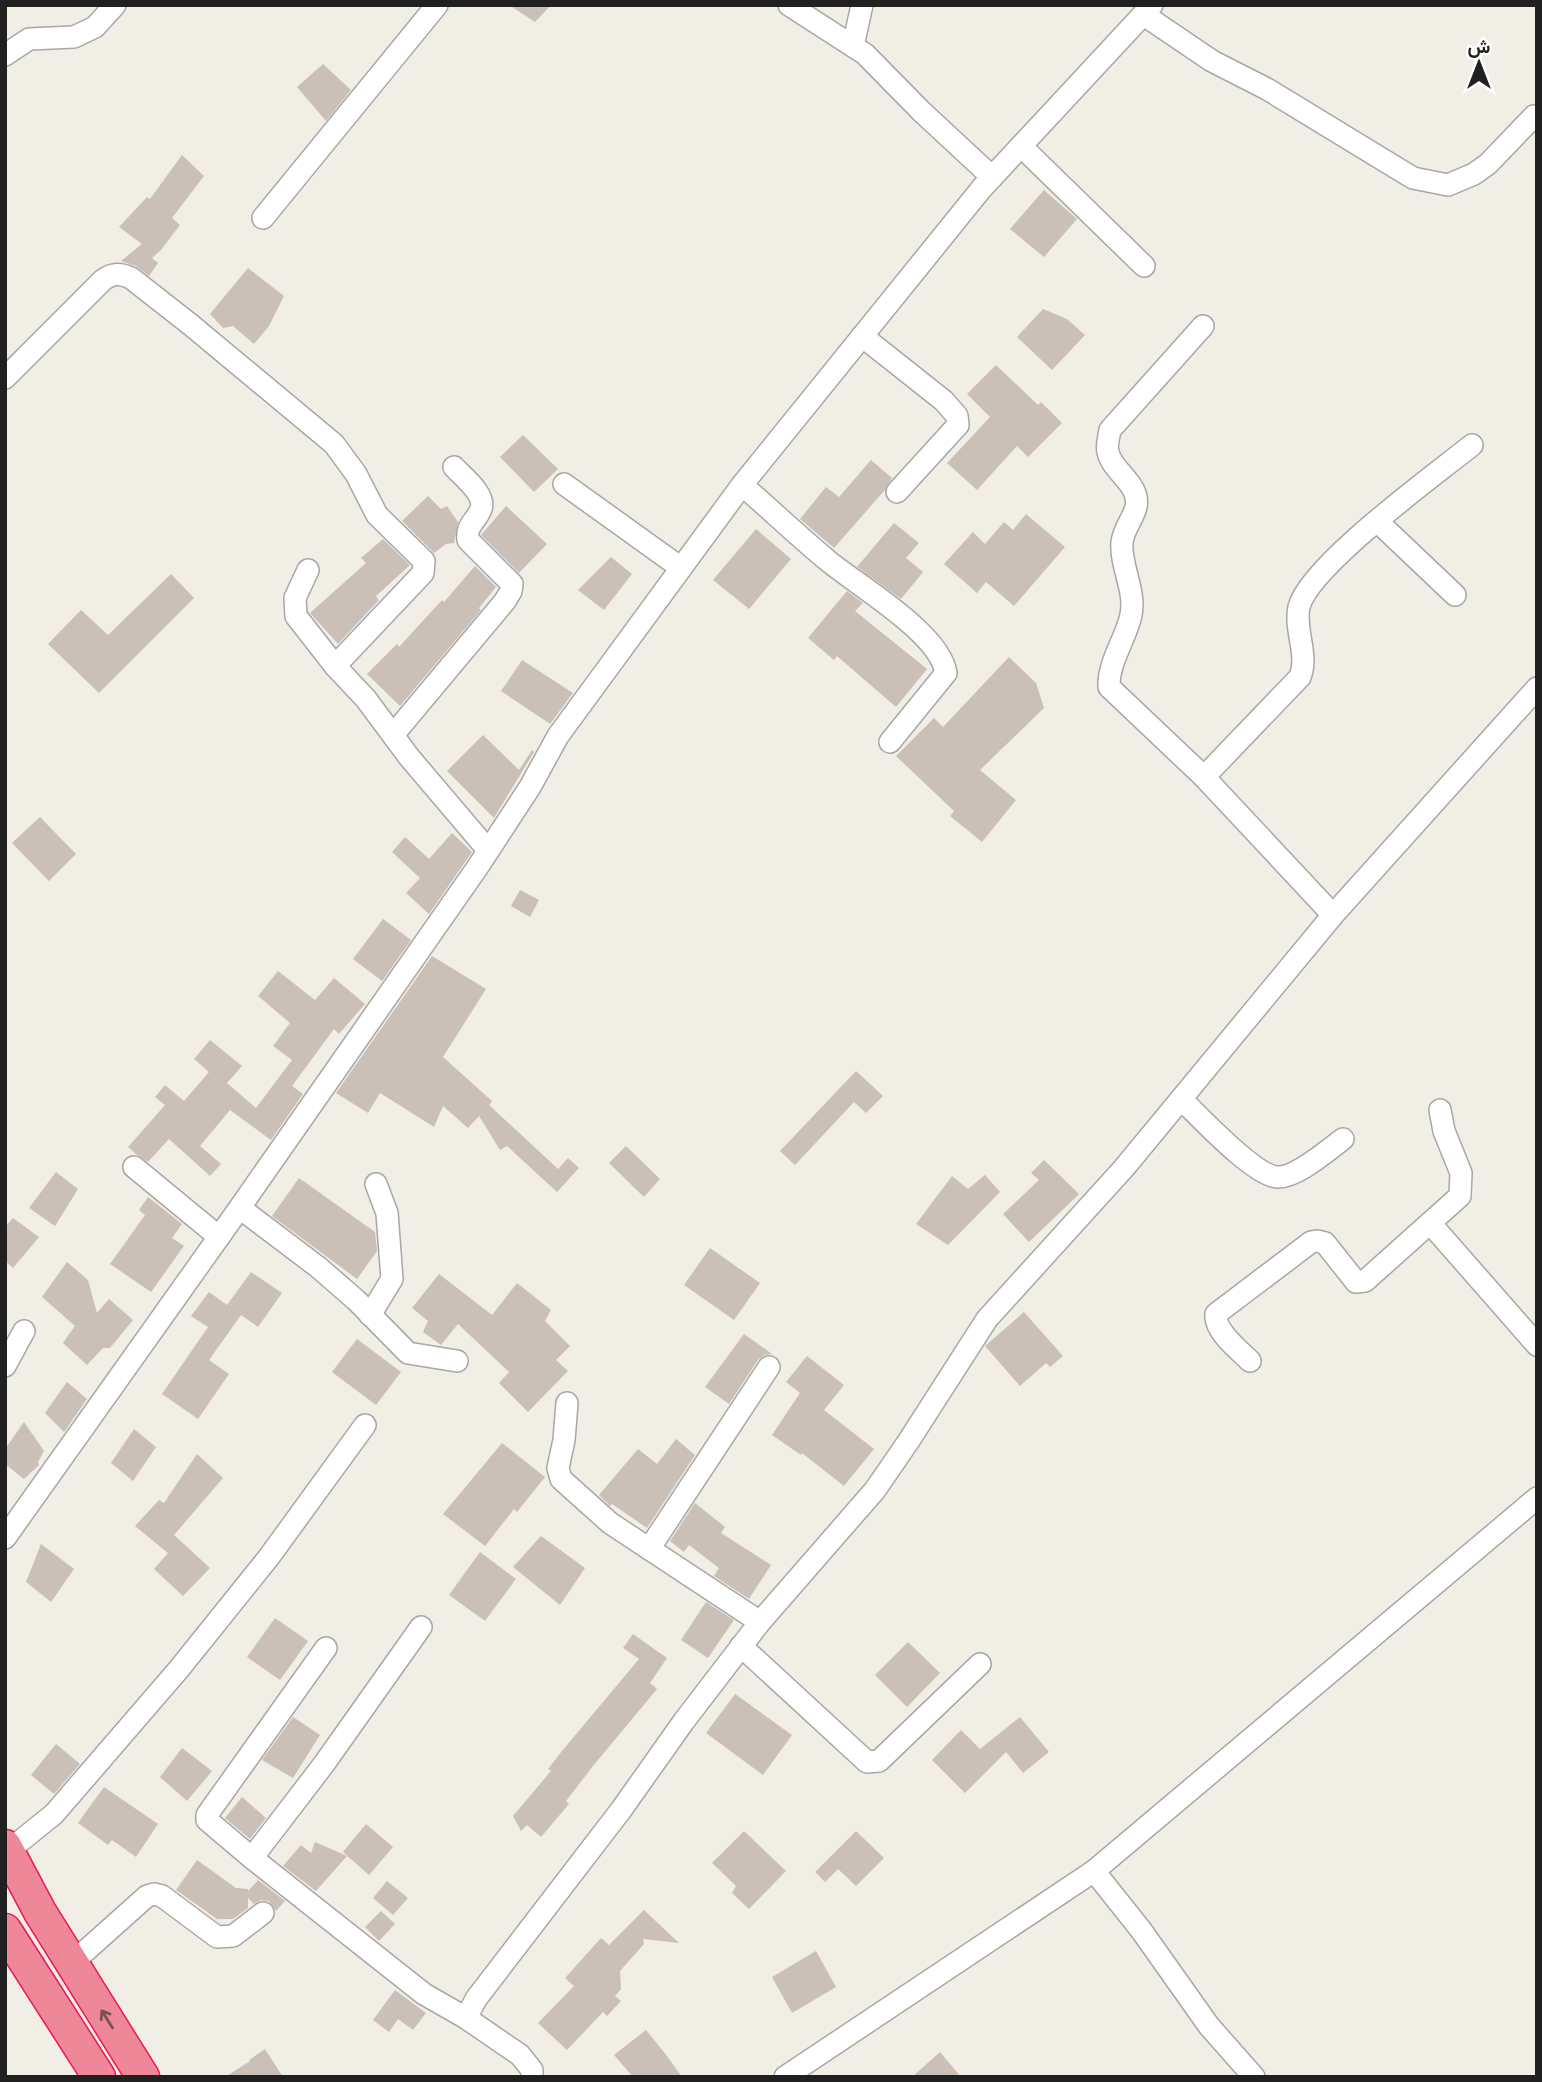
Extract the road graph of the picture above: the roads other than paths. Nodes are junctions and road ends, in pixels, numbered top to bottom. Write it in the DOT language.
graph roads {
  1 [pos="115,5"];
  2 [pos="437,5"];
  3 [pos="789,5"];
  4 [pos="862,5"];
  5 [pos="1148,10"];
  6 [pos="853,46"];
  7 [pos="5,55"];
  8 [pos="1534,116"];
  9 [pos="1021,146"];
  10 [pos="992,177"];
  11 [pos="263,218"];
  12 [pos="1144,266"];
  13 [pos="1203,326"];
  14 [pos="862,336"];
  15 [pos="5,378"];
  16 [pos="1472,445"];
  17 [pos="454,467"];
  18 [pos="564,484"];
  19 [pos="742,485"];
  20 [pos="897,492"];
  21 [pos="1378,522"];
  22 [pos="681,568"];
  23 [pos="309,570"];
  24 [pos="1455,594"];
  25 [pos="335,666"];
  26 [pos="1537,688"];
  27 [pos="393,735"];
  28 [pos="890,742"];
  29 [pos="1204,777"];
  30 [pos="488,850"];
  31 [pos="1333,915"];
  32 [pos="1181,1099"];
  33 [pos="1440,1110"];
  34 [pos="1343,1139"];
  35 [pos="134,1167"];
  36 [pos="376,1184"];
  37 [pos="240,1208"];
  38 [pos="1430,1223"];
  39 [pos="219,1237"];
  40 [pos="370,1315"];
  41 [pos="24,1331"];
  42 [pos="1537,1345"];
  43 [pos="457,1360"];
  44 [pos="1250,1361"];
  45 [pos="5,1366"];
  46 [pos="769,1367"];
  47 [pos="567,1403"];
  48 [pos="365,1425"];
  49 [pos="1537,1498"];
  50 [pos="5,1538"];
  51 [pos="649,1549"];
  52 [pos="760,1622"];
  53 [pos="421,1627"];
  54 [pos="741,1646"];
  55 [pos="326,1648"];
  56 [pos="980,1664"];
  57 [pos="7,1849"];
  58 [pos="252,1858"];
  59 [pos="1094,1871"];
  60 [pos="263,1913"];
  61 [pos="5,1930"];
  62 [pos="72,1963"];
  63 [pos="466,2018"];
  64 [pos="99,2077"];
  65 [pos="143,2077"];
  66 [pos="531,2077"];
  67 [pos="785,2077"];
  68 [pos="1254,2077"];
  1 -- 7 [label="street"];
  2 -- 11 [label="street"];
  3 -- 6 [label="street"];
  4 -- 6 [label="street"];
  5 -- 8 [label="street"];
  5 -- 9 [label="street"];
  6 -- 10 [label="street"];
  9 -- 10 [label="street"];
  9 -- 12 [label="street"];
  10 -- 14 [label="street"];
  13 -- 29 [label="street"];
  14 -- 19 [label="street"];
  14 -- 20 [label="street"];
  15 -- 25 [label="street"];
  16 -- 21 [label="street"];
  17 -- 27 [label="street"];
  18 -- 22 [label="street"];
  19 -- 22 [label="street"];
  19 -- 28 [label="street"];
  21 -- 24 [label="street"];
  21 -- 29 [label="street"];
  22 -- 30 [label="street"];
  23 -- 25 [label="street"];
  25 -- 27 [label="street"];
  26 -- 31 [label="street"];
  27 -- 30 [label="street"];
  29 -- 31 [label="street"];
  30 -- 37 [label="street"];
  31 -- 32 [label="street"];
  32 -- 34 [label="street"];
  32 -- 52 [label="street"];
  33 -- 38 [label="street"];
  35 -- 39 [label="street"];
  36 -- 40 [label="street"];
  37 -- 39 [label="street"];
  37 -- 40 [label="street"];
  38 -- 42 [label="street"];
  38 -- 44 [label="street"];
  39 -- 50 [label="street"];
  40 -- 43 [label="street"];
  41 -- 45 [label="street"];
  46 -- 51 [label="street"];
  47 -- 51 [label="street"];
  48 -- 57 [label="street"];
  49 -- 59 [label="street"];
  51 -- 52 [label="street"];
  52 -- 54 [label="street"];
  53 -- 58 [label="street"];
  54 -- 56 [label="street"];
  54 -- 63 [label="street"];
  55 -- 58 [label="street"];
  57 -- 62 [label="highway"];
  58 -- 63 [label="street"];
  59 -- 67 [label="street"];
  59 -- 68 [label="street"];
  60 -- 62 [label="street"];
  61 -- 64 [label="highway"];
  65 -- 62 [label="highway, one-way"];
  63 -- 66 [label="street"];
}
